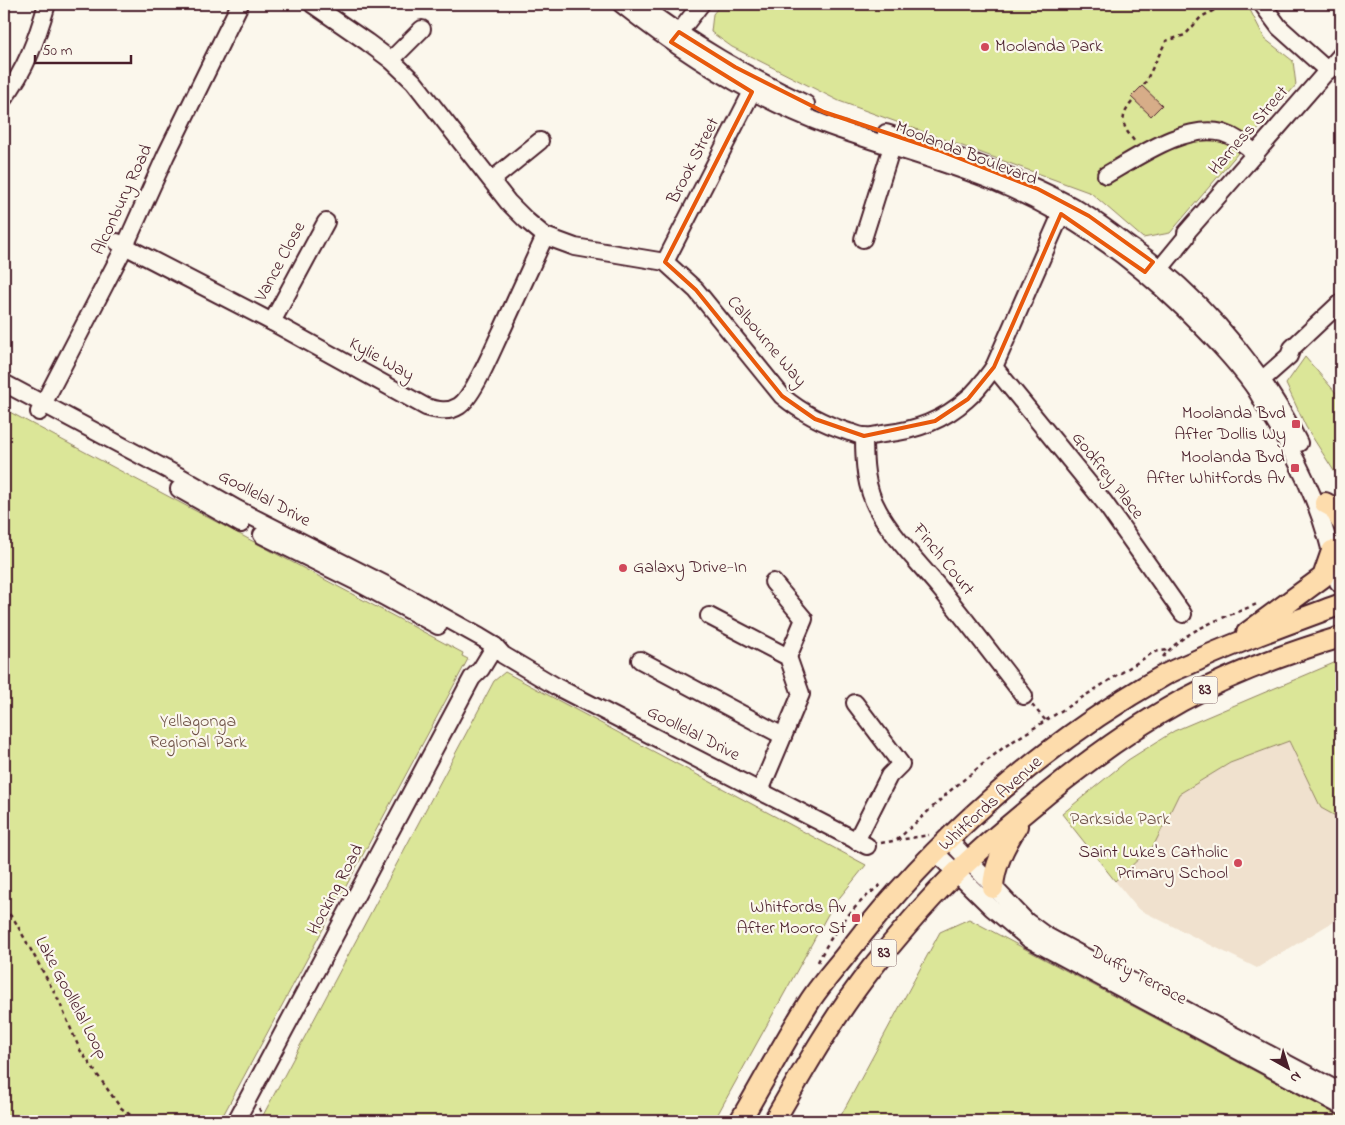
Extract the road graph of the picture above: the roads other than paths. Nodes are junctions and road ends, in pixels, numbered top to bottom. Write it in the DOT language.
graph roads {
  1 [pos="47,4"];
  2 [pos="231,4"];
  3 [pos="240,4"];
  4 [pos="312,4"];
  5 [pos="621,4"];
  6 [pos="639,4"];
  7 [pos="701,4"];
  8 [pos="1262,4"];
  9 [pos="422,29"];
  10 [pos="675,37"];
  11 [pos="1341,56"];
  12 [pos="391,60"];
  13 [pos="1328,71"];
  14 [pos="755,85"];
  15 [pos="4,98"];
  16 [pos="540,141"];
  17 [pos="894,142"];
  18 [pos="1256,154"];
  19 [pos="1106,175"];
  20 [pos="492,180"];
  21 [pos="1063,208"];
  22 [pos="326,222"];
  23 [pos="545,236"];
  24 [pos="863,239"];
  25 [pos="121,244"];
  26 [pos="665,262"];
  27 [pos="1152,270"];
  28 [pos="1341,302"];
  29 [pos="272,322"];
  30 [pos="994,367"];
  31 [pos="1255,380"];
  32 [pos="4,383"];
  33 [pos="4,395"];
  34 [pos="36,405"];
  35 [pos="864,436"];
  36 [pos="1326,503"];
  37 [pos="1341,521"];
  38 [pos="1336,550"];
  39 [pos="773,582"];
  40 [pos="1341,586"];
  41 [pos="1341,604"];
  42 [pos="1183,614"];
  43 [pos="709,616"];
  44 [pos="1341,624"];
  45 [pos="1333,640"];
  46 [pos="1231,645"];
  47 [pos="491,649"];
  48 [pos="788,657"];
  49 [pos="640,660"];
  50 [pos="1024,696"];
  51 [pos="855,703"];
  52 [pos="783,736"];
  53 [pos="760,791"];
  54 [pos="1026,811"];
  55 [pos="940,842"];
  56 [pos="962,867"];
  57 [pos="994,888"];
  58 [pos="1341,1092"];
  59 [pos="1341,1106"];
  60 [pos="237,1121"];
  61 [pos="740,1121"];
  62 [pos="774,1121"];
  1 -- 15 [label="street"];
  2 -- 25 [label="street, Alconbury Road"];
  3 -- 25 [label="street, Alconbury Road"];
  4 -- 12 [label="street"];
  5 -- 10 [label="street, Moolanda Boulevard"];
  6 -- 10 [label="street, Moolanda Boulevard"];
  7 -- 10 [label="street"];
  8 -- 13 [label="street"];
  9 -- 12 [label="street"];
  10 -- 14 [label="street, Moolanda Boulevard"];
  11 -- 13 [label="street, Harness Street"];
  12 -- 20 [label="street"];
  13 -- 18 [label="street, Harness Street"];
  14 -- 17 [label="street, Moolanda Boulevard"];
  14 -- 26 [label="street, Brook Street"];
  16 -- 20 [label="street"];
  17 -- 21 [label="street, Moolanda Boulevard"];
  17 -- 24 [label="street"];
  18 -- 19 [label="street"];
  18 -- 27 [label="street, Harness Street"];
  20 -- 23 [label="street"];
  21 -- 27 [label="street, Moolanda Boulevard"];
  21 -- 30 [label="street, Calbourne Way"];
  22 -- 29 [label="street, Vance Close"];
  23 -- 26 [label="street"];
  23 -- 29 [label="street, Kylie Way"];
  25 -- 29 [label="street, Kylie Way"];
  25 -- 34 [label="street, Alconbury Road"];
  26 -- 35 [label="street, Calbourne Way"];
  27 -- 31 [label="street, Moolanda Boulevard"];
  28 -- 31 [label="street"];
  30 -- 35 [label="street, Calbourne Way"];
  30 -- 42 [label="street, Godfrey Place"];
  31 -- 36 [label="street, Moolanda Boulevard"];
  31 -- 38 [label="street, Moolanda Boulevard"];
  32 -- 34 [label="street, Goollelal Drive"];
  33 -- 34 [label="street, Goollelal Drive"];
  34 -- 47 [label="street, Goollelal Drive"];
  35 -- 50 [label="street, Finch Court"];
  36 -- 37 [label="main road"];
  36 -- 38 [label="street, Moolanda Boulevard"];
  38 -- 40 [label="street, Moolanda Boulevard"];
  38 -- 46 [label="main road"];
  39 -- 48 [label="street"];
  41 -- 46 [label="main road, Whitfords Avenue / 83"];
  43 -- 48 [label="street"];
  44 -- 45 [label="street"];
  45 -- 54 [label="main road, Whitfords Avenue / 83"];
  46 -- 55 [label="main road, Whitfords Avenue / 83"];
  47 -- 53 [label="street, Goollelal Drive"];
  47 -- 60 [label="street, Hocking Road"];
  48 -- 52 [label="street"];
  49 -- 52 [label="street"];
  51 -- 53 [label="street, Goollelal Drive"];
  52 -- 53 [label="street"];
  54 -- 56 [label="main road, Whitfords Avenue / 83"];
  54 -- 57 [label="main road"];
  55 -- 56 [label="street, Duffy Terrace"];
  55 -- 61 [label="main road, Whitfords Avenue / 83"];
  56 -- 57 [label="street, Duffy Terrace"];
  56 -- 59 [label="street, Duffy Terrace"];
  56 -- 62 [label="main road, Whitfords Avenue / 83"];
  57 -- 58 [label="street, Duffy Terrace"];
}
